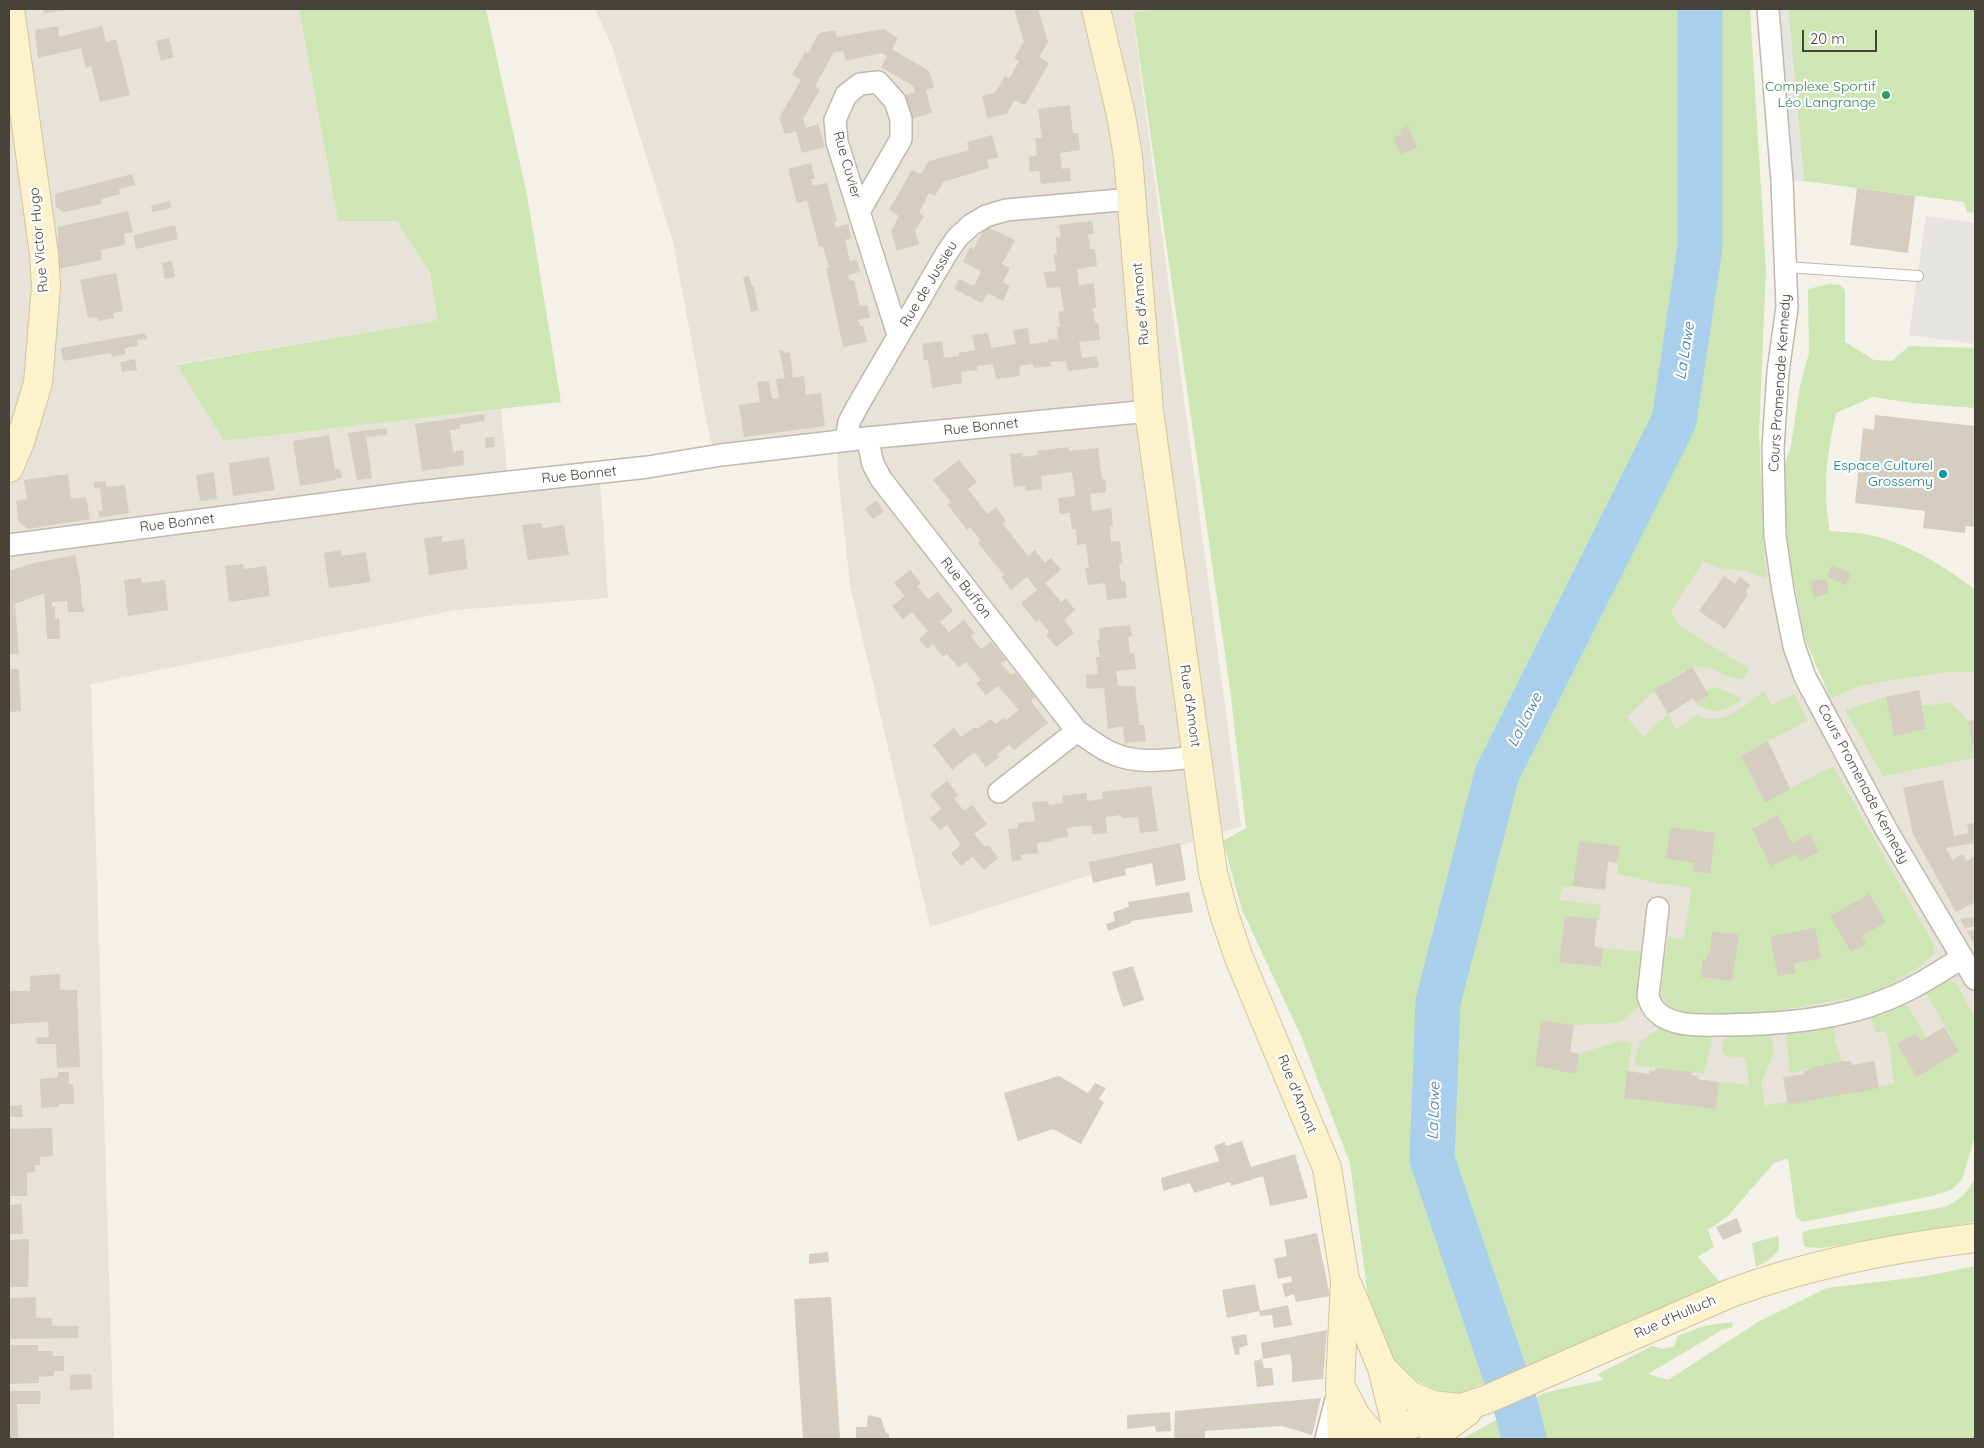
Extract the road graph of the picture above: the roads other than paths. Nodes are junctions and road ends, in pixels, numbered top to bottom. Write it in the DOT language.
graph roads {
  1 [pos="10,9"];
  2 [pos="1096,9"];
  3 [pos="1768,9"];
  4 [pos="1132,199"];
  5 [pos="860,210"];
  6 [pos="1786,267"];
  7 [pos="1918,276"];
  8 [pos="898,335"];
  9 [pos="1150,411"];
  10 [pos="867,438"];
  11 [pos="846,440"];
  12 [pos="9,468"];
  13 [pos="9,545"];
  14 [pos="1077,731"];
  15 [pos="1197,757"];
  16 [pos="999,792"];
  17 [pos="1658,908"];
  18 [pos="1962,958"];
  19 [pos="1975,979"];
  20 [pos="1975,1238"];
  21 [pos="1345,1280"];
  22 [pos="1382,1368"];
  23 [pos="1340,1386"];
  24 [pos="1472,1404"];
  25 [pos="1390,1438"];
  26 [pos="1326,1439"];
  27 [pos="1342,1439"];
  28 [pos="1434,1439"];
  1 -- 12 [label="street, Rue Victor Hugo"];
  2 -- 4 [label="street, Rue d'Amont"];
  3 -- 6 [label="street, Cours Promenade Kennedy"];
  4 -- 8 [label="street, Rue de Jussieu"];
  4 -- 9 [label="street, Rue d'Amont"];
  5 -- 5 [label="street, Rue Cuvier"];
  5 -- 8 [label="street, Rue Cuvier"];
  6 -- 7 [label="lane"];
  6 -- 18 [label="street, Cours Promenade Kennedy"];
  8 -- 11 [label="street, Rue de Jussieu"];
  9 -- 10 [label="street, Rue Bonnet"];
  9 -- 15 [label="street, Rue d'Amont"];
  10 -- 11 [label="street, Rue Bonnet"];
  10 -- 14 [label="street, Rue Buffon"];
  11 -- 13 [label="street, Rue Bonnet"];
  14 -- 15 [label="street, Rue Buffon"];
  14 -- 16 [label="street"];
  15 -- 21 [label="street, Rue d'Amont"];
  17 -- 18 [label="street"];
  18 -- 19 [label="street, Cours Promenade Kennedy"];
  20 -- 24 [label="street, Rue d'Hulluch"];
  21 -- 22 [label="street"];
  21 -- 23 [label="street, Rue d'Amont"];
  22 -- 24 [label="street"];
  22 -- 25 [label="street"];
  23 -- 25 [label="street"];
  23 -- 26 [label="street"];
  23 -- 27 [label="street, Rue d'Amont"];
  24 -- 25 [label="street, Rue d'Hulluch"];
  24 -- 28 [label="street"];
}
